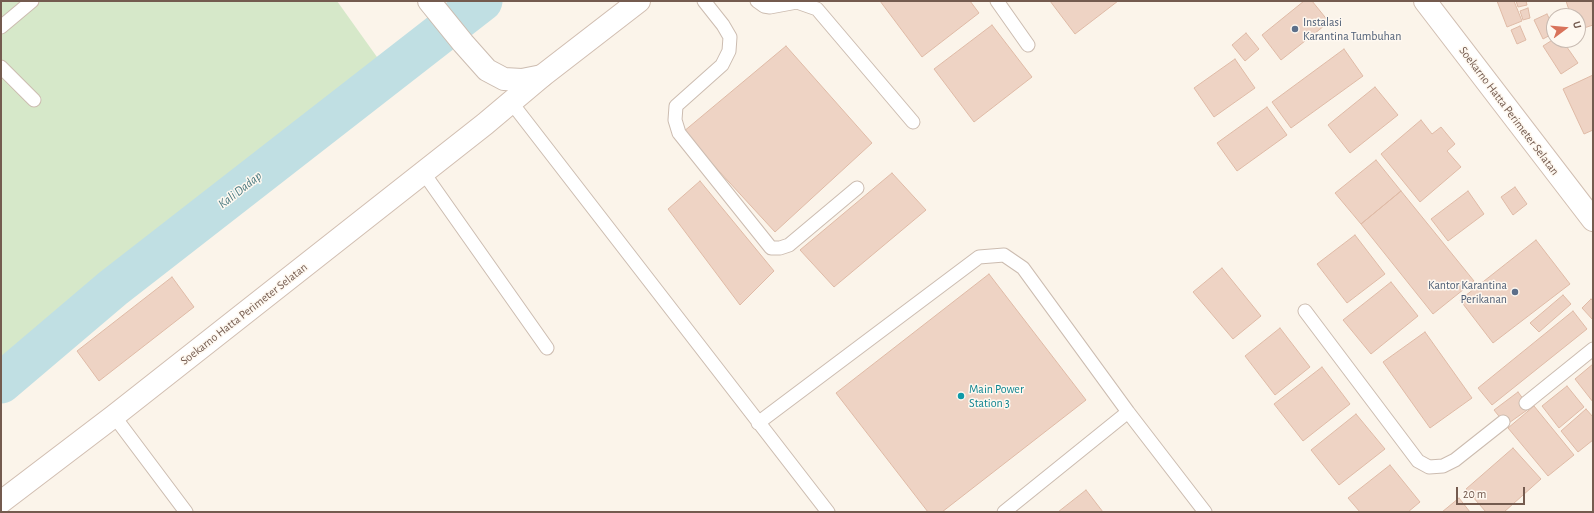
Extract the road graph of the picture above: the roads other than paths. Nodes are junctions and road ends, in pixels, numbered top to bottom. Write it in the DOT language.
graph roads {
  1 [pos="32,1"];
  2 [pos="639,1"];
  3 [pos="704,1"];
  4 [pos="757,1"];
  5 [pos="997,1"];
  6 [pos="1425,1"];
  7 [pos="430,2"];
  8 [pos="1,27"];
  9 [pos="1028,46"];
  10 [pos="1,67"];
  11 [pos="542,76"];
  12 [pos="34,100"];
  13 [pos="511,102"];
  14 [pos="913,122"];
  15 [pos="424,172"];
  16 [pos="857,188"];
  17 [pos="1593,220"];
  18 [pos="1305,311"];
  19 [pos="547,348"];
  20 [pos="1593,349"];
  21 [pos="1526,403"];
  22 [pos="1128,412"];
  23 [pos="114,416"];
  24 [pos="1503,422"];
  25 [pos="758,423"];
  26 [pos="1,502"];
  27 [pos="1011,510"];
  28 [pos="186,512"];
  29 [pos="828,512"];
  30 [pos="1205,512"];
  1 -- 8 [label="lane"];
  2 -- 11 [label="main road"];
  3 -- 16 [label="lane"];
  4 -- 14 [label="lane"];
  5 -- 9 [label="lane"];
  6 -- 17 [label="main road, Soekarno Hatta Perimeter Selatan"];
  7 -- 11 [label="main road"];
  10 -- 12 [label="lane"];
  11 -- 13 [label="main road, Soekarno Hatta Perimeter Selatan"];
  13 -- 15 [label="main road, Soekarno Hatta Perimeter Selatan"];
  13 -- 25 [label="lane"];
  15 -- 19 [label="lane"];
  15 -- 23 [label="main road, Soekarno Hatta Perimeter Selatan"];
  18 -- 24 [label="lane"];
  20 -- 21 [label="lane"];
  22 -- 25 [label="lane"];
  22 -- 27 [label="lane"];
  22 -- 30 [label="lane"];
  23 -- 26 [label="main road, Soekarno Hatta Perimeter Selatan"];
  23 -- 28 [label="lane"];
  25 -- 29 [label="lane"];
}
